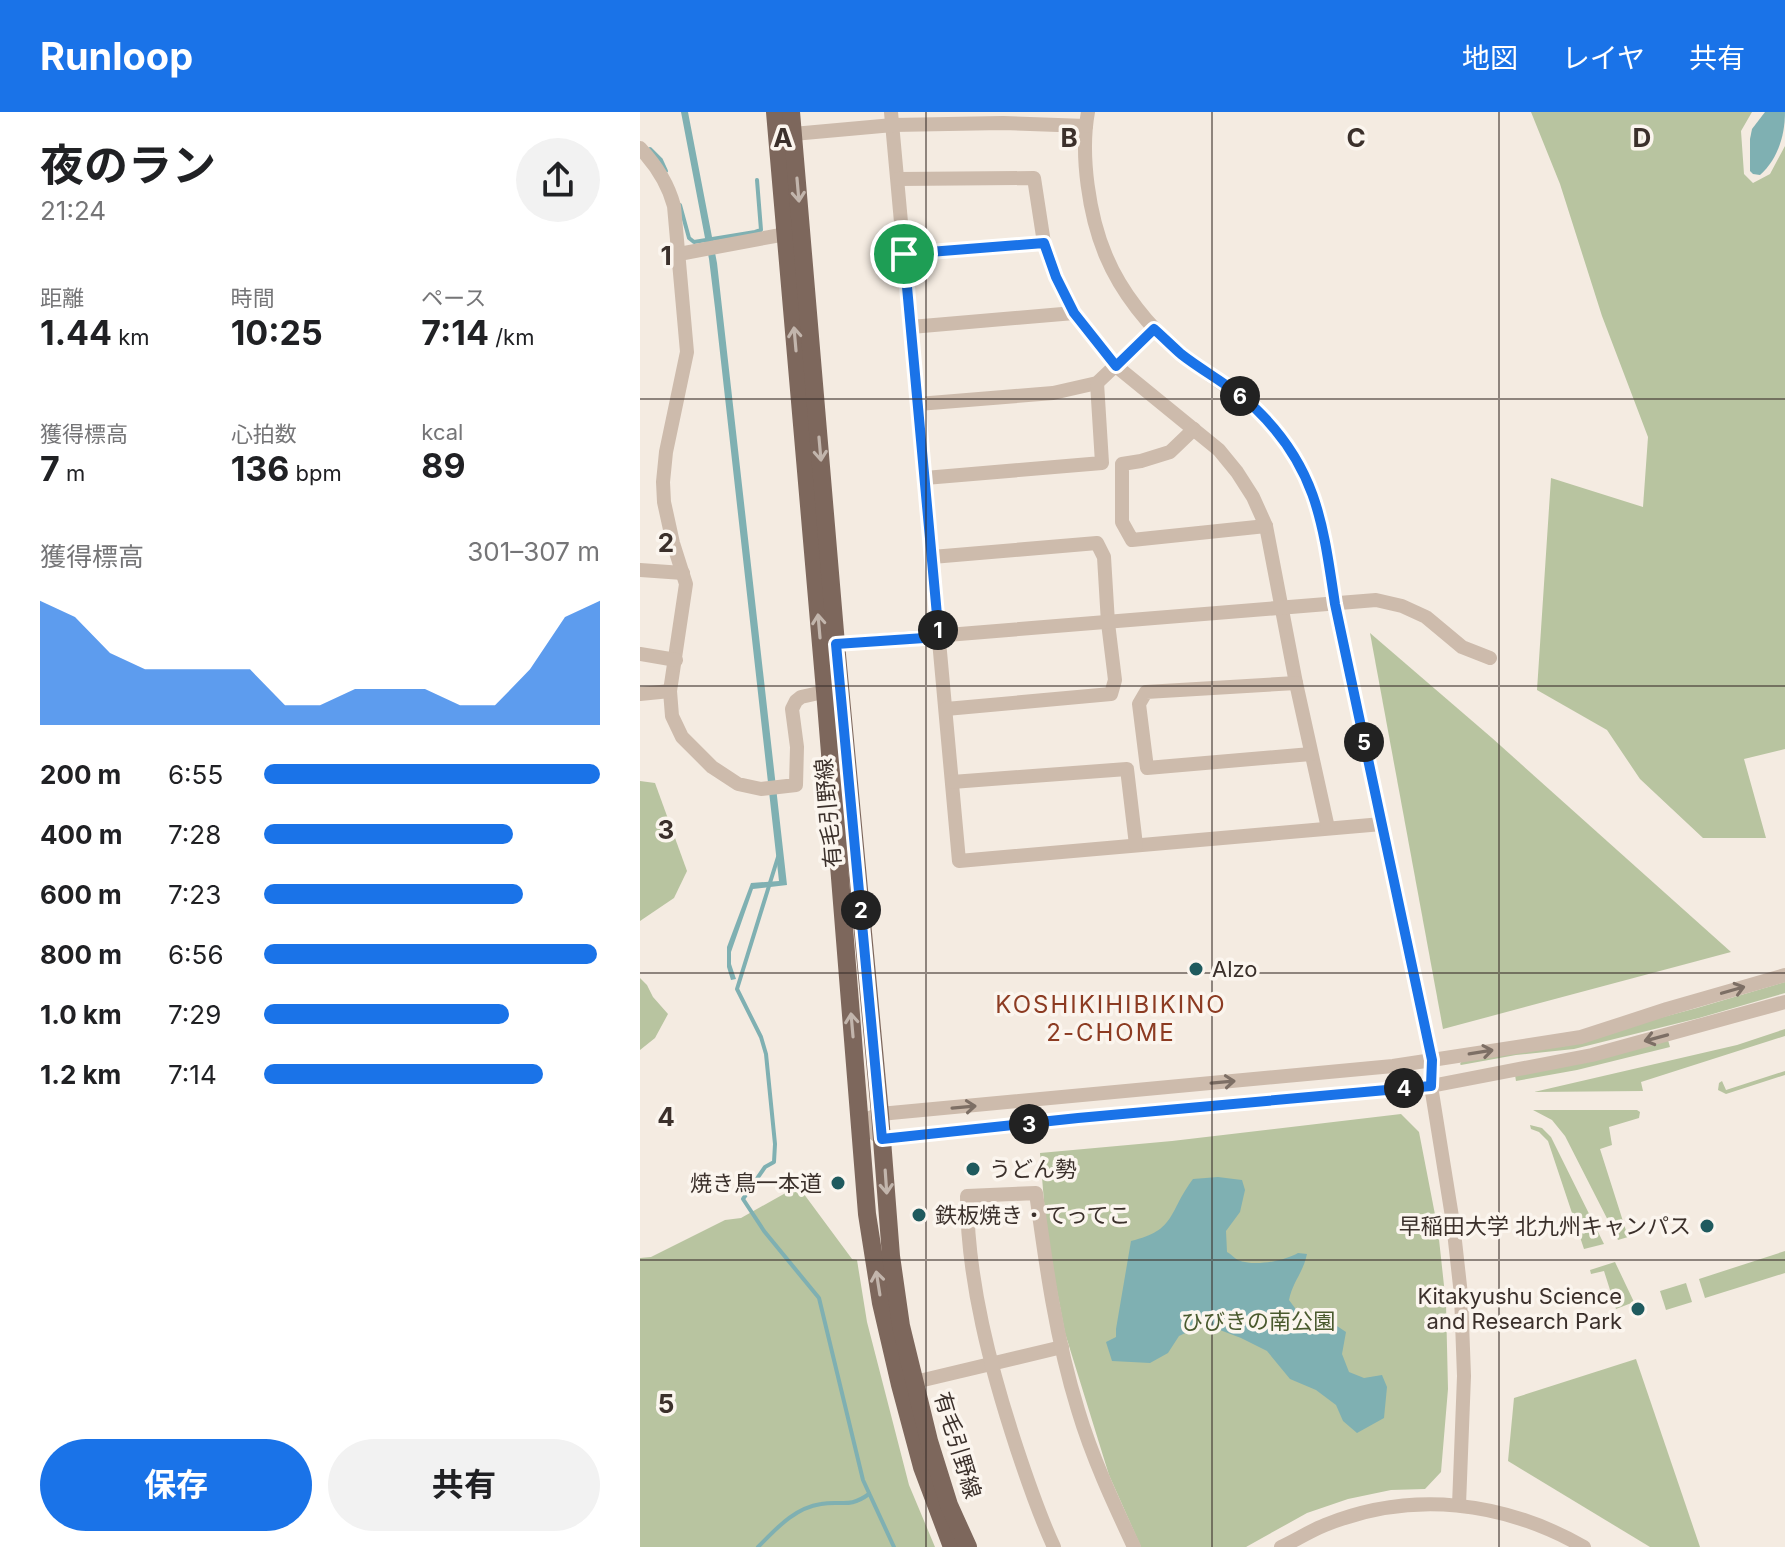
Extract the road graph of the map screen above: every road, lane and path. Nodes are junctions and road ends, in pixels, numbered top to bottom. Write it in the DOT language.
graph roads {
  1 [pos="775,112"];
  2 [pos="791,112"];
  3 [pos="892,118"];
  4 [pos="1087,119"];
  5 [pos="786,134"];
  6 [pos="640,148"];
  7 [pos="898,179"];
  8 [pos="786,234"];
  9 [pos="1044,243"];
  10 [pos="679,254"];
  11 [pos="904,254"];
  12 [pos="1074,313"];
  13 [pos="911,327"];
  14 [pos="1154,329"];
  15 [pos="1116,366"];
  16 [pos="1097,383"];
  17 [pos="918,404"];
  18 [pos="1194,429"];
  19 [pos="925,478"];
  20 [pos="1266,526"];
  21 [pos="932,557"];
  22 [pos="640,570"];
  23 [pos="683,573"];
  24 [pos="1335,604"];
  25 [pos="1280,608"];
  26 [pos="1108,623"];
  27 [pos="939,637"];
  28 [pos="836,644"];
  29 [pos="640,654"];
  30 [pos="1490,658"];
  31 [pos="676,660"];
  32 [pos="1296,683"];
  33 [pos="833,690"];
  34 [pos="670,691"];
  35 [pos="640,694"];
  36 [pos="946,709"];
  37 [pos="1311,754"];
  38 [pos="952,782"];
  39 [pos="1382,824"];
  40 [pos="1328,828"];
  41 [pos="1136,845"];
  42 [pos="1785,975"];
  43 [pos="1785,1002"];
  44 [pos="1432,1060"];
  45 [pos="1431,1086"];
  46 [pos="880,1114"];
  47 [pos="859,1122"];
  48 [pos="882,1139"];
  49 [pos="1062,1347"];
  50 [pos="991,1364"];
  51 [pos="915,1382"];
  52 [pos="1459,1505"];
  53 [pos="1285,1546"];
  54 [pos="952,1547"];
  55 [pos="968,1547"];
  56 [pos="1054,1547"];
  57 [pos="1134,1547"];
  58 [pos="1584,1547"];
  1 -- 5 [label="main road, 有毛引野線"];
  2 -- 5 [label="main road, 有毛引野線"];
  3 -- 4 [label="street"];
  3 -- 5 [label="street"];
  3 -- 7 [label="street"];
  4 -- 14 [label="street"];
  5 -- 8 [label="main road, 有毛引野線"];
  5 -- 28 [label="main road, 有毛引野線, one-way"];
  6 -- 10 [label="street"];
  7 -- 9 [label="street"];
  7 -- 11 [label="street"];
  8 -- 10 [label="street"];
  33 -- 8 [label="main road, 有毛引野線, one-way"];
  9 -- 11 [label="street"];
  9 -- 12 [label="street"];
  10 -- 23 [label="street"];
  11 -- 13 [label="street"];
  12 -- 13 [label="street"];
  12 -- 15 [label="street"];
  13 -- 17 [label="street"];
  14 -- 15 [label="street"];
  14 -- 24 [label="street"];
  15 -- 16 [label="street"];
  15 -- 18 [label="street"];
  16 -- 17 [label="street"];
  16 -- 19 [label="street"];
  17 -- 19 [label="street"];
  18 -- 20 [label="street"];
  18 -- 20 [label="street"];
  19 -- 21 [label="street"];
  20 -- 25 [label="street"];
  21 -- 26 [label="street"];
  21 -- 27 [label="street"];
  22 -- 23 [label="street"];
  23 -- 31 [label="street"];
  24 -- 25 [label="street"];
  24 -- 30 [label="street"];
  24 -- 39 [label="street"];
  25 -- 26 [label="street"];
  25 -- 32 [label="street"];
  26 -- 27 [label="street"];
  26 -- 36 [label="street"];
  27 -- 28 [label="street"];
  27 -- 36 [label="street"];
  28 -- 33 [label="main road, 有毛引野線"];
  29 -- 31 [label="street"];
  31 -- 34 [label="street"];
  32 -- 37 [label="street"];
  32 -- 37 [label="street"];
  33 -- 34 [label="street"];
  33 -- 46 [label="main road, 有毛引野線"];
  47 -- 33 [label="main road, 有毛引野線, one-way"];
  34 -- 35 [label="street"];
  36 -- 38 [label="street"];
  37 -- 40 [label="street"];
  38 -- 41 [label="street"];
  38 -- 41 [label="street"];
  39 -- 40 [label="street"];
  39 -- 44 [label="street"];
  40 -- 41 [label="street"];
  44 -- 42 [label="street, one-way"];
  43 -- 45 [label="street, one-way"];
  44 -- 45 [label="street"];
  46 -- 44 [label="street, one-way"];
  45 -- 48 [label="street"];
  45 -- 52 [label="street"];
  46 -- 47 [label="street"];
  46 -- 48 [label="main road, 有毛引野線"];
  47 -- 48 [label="street"];
  54 -- 47 [label="main road, 有毛引野線, one-way"];
  48 -- 51 [label="main road, 有毛引野線, one-way"];
  49 -- 50 [label="street"];
  49 -- 50 [label="street"];
  49 -- 57 [label="street"];
  50 -- 51 [label="street"];
  50 -- 56 [label="street"];
  51 -- 55 [label="main road, 有毛引野線"];
  52 -- 53 [label="street"];
  52 -- 58 [label="street"];
}
